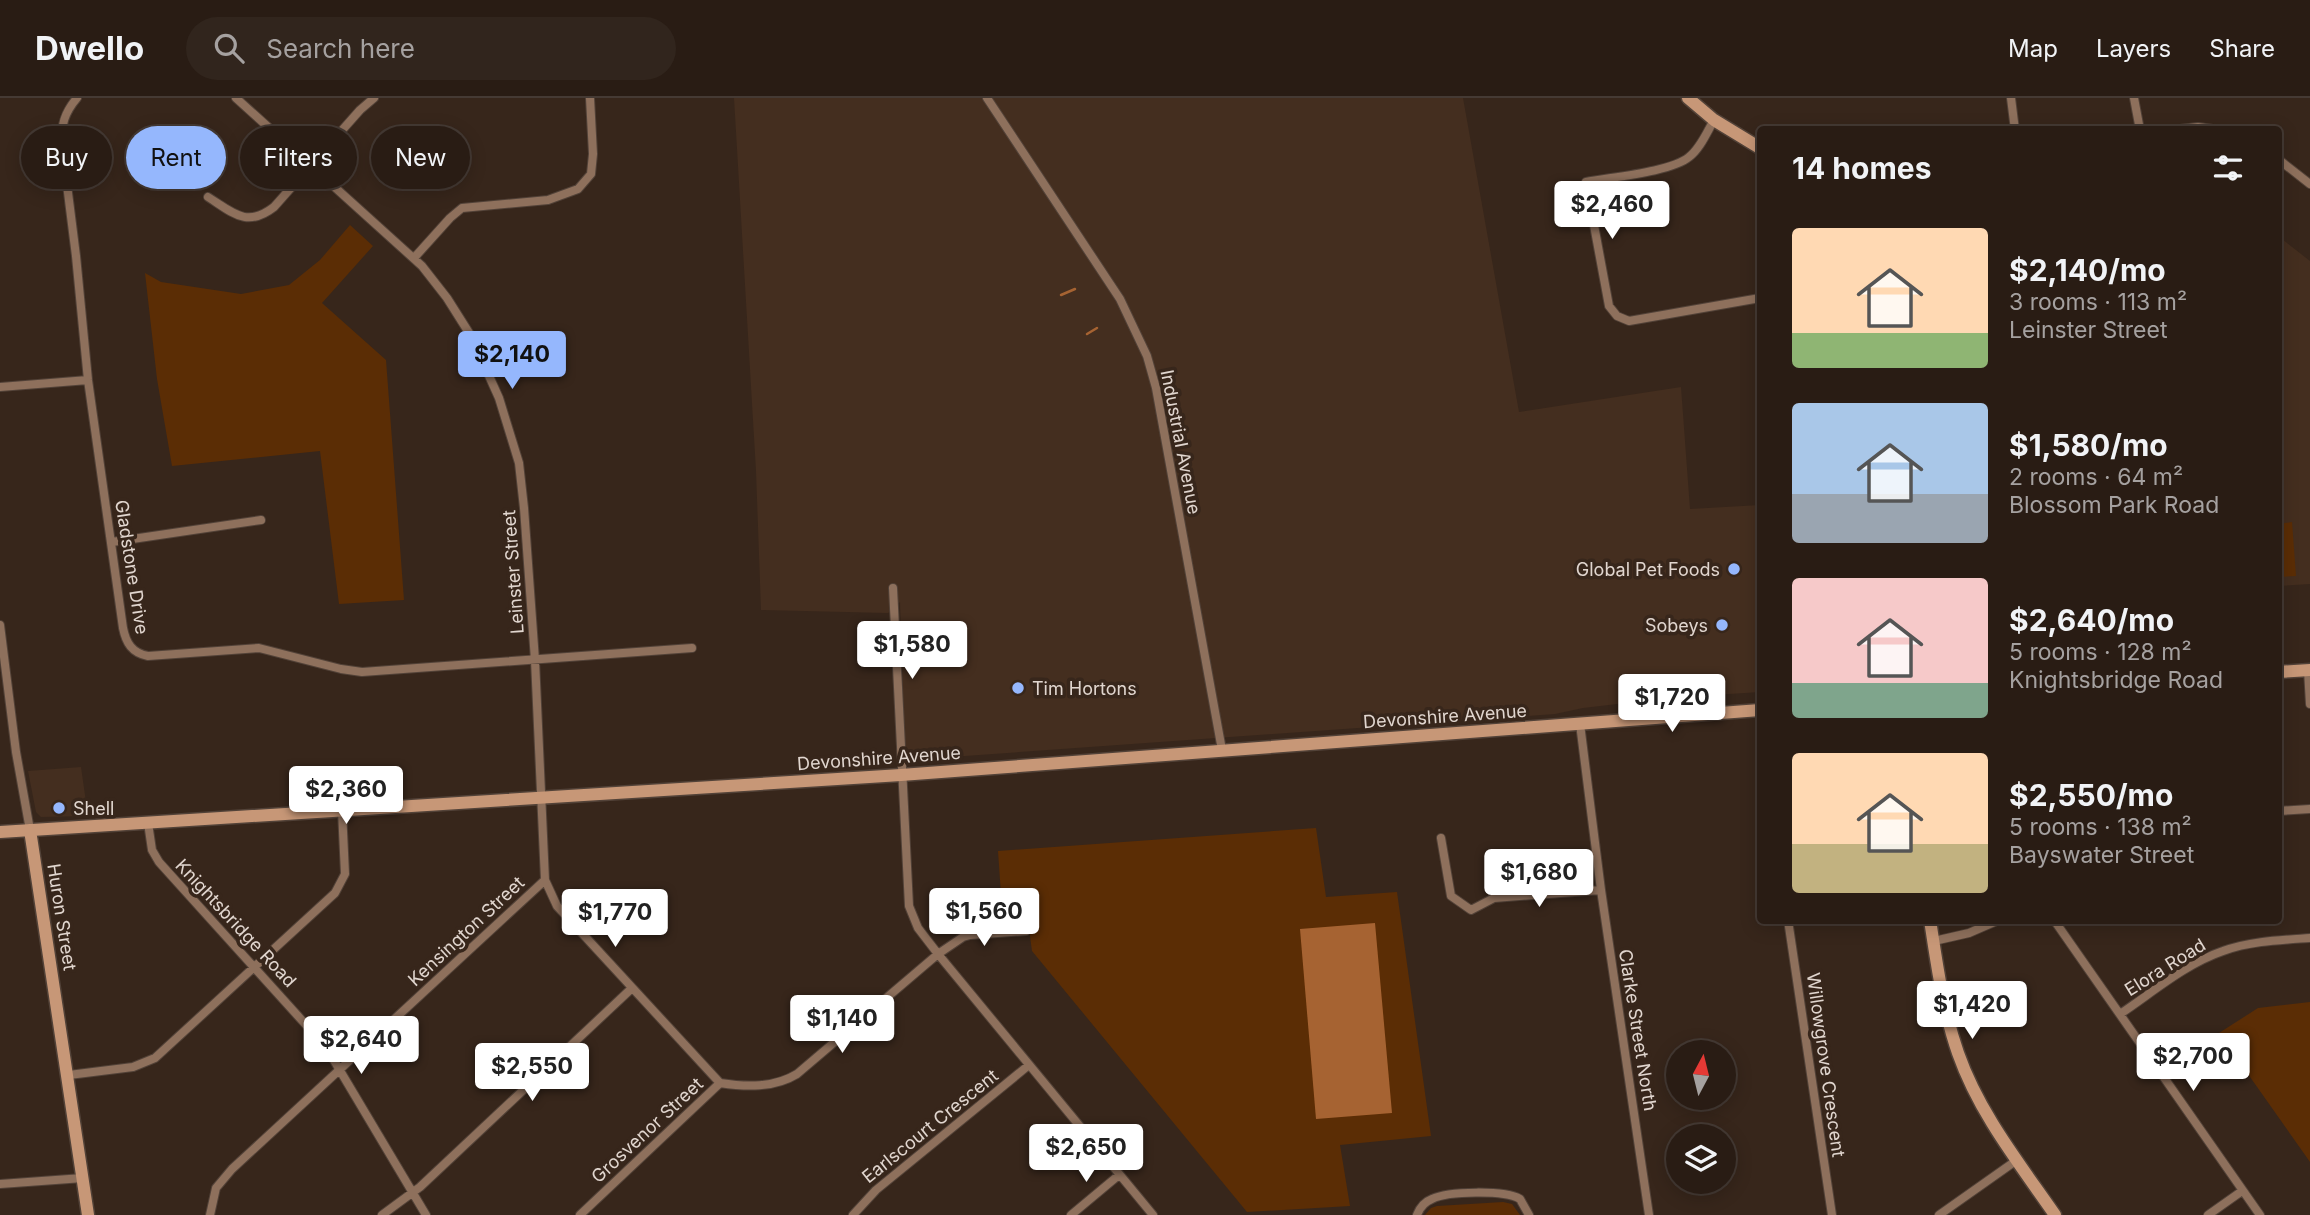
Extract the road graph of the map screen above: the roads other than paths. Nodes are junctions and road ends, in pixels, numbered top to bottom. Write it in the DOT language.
graph roads {
  1 [pos="78,98"];
  2 [pos="236,98"];
  3 [pos="374,98"];
  4 [pos="590,98"];
  5 [pos="987,98"];
  6 [pos="1688,98"];
  7 [pos="2011,98"];
  8 [pos="2134,98"];
  9 [pos="1714,120"];
  10 [pos="268,126"];
  11 [pos="345,126"];
  12 [pos="2014,126"];
  13 [pos="2139,126"];
  14 [pos="1757,146"];
  15 [pos="2282,162"];
  16 [pos="2310,184"];
  17 [pos="289,189"];
  18 [pos="338,189"];
  19 [pos="208,197"];
  20 [pos="414,258"];
  21 [pos="1757,299"];
  22 [pos="88,380"];
  23 [pos="0,387"];
  24 [pos="261,520"];
  25 [pos="112,542"];
  26 [pos="893,588"];
  27 [pos="0,625"];
  28 [pos="692,648"];
  29 [pos="535,660"];
  30 [pos="2309,670"];
  31 [pos="2282,672"];
  32 [pos="2310,704"];
  33 [pos="10,710"];
  34 [pos="1757,710"];
  35 [pos="0,711"];
  36 [pos="1580,724"];
  37 [pos="1222,750"];
  38 [pos="901,775"];
  39 [pos="542,797"];
  40 [pos="2310,809"];
  41 [pos="342,810"];
  42 [pos="2282,811"];
  43 [pos="148,823"];
  44 [pos="30,830"];
  45 [pos="0,832"];
  46 [pos="1441,838"];
  47 [pos="545,880"];
  48 [pos="1601,890"];
  49 [pos="1789,924"];
  50 [pos="1931,924"];
  51 [pos="1990,924"];
  52 [pos="2057,924"];
  53 [pos="1026,931"];
  54 [pos="2310,938"];
  55 [pos="1934,941"];
  56 [pos="938,954"];
  57 [pos="255,968"];
  58 [pos="631,989"];
  59 [pos="2120,1014"];
  60 [pos="1029,1065"];
  61 [pos="340,1069"];
  62 [pos="69,1075"];
  63 [pos="720,1083"];
  64 [pos="2017,1160"];
  65 [pos="1119,1175"];
  66 [pos="83,1178"];
  67 [pos="0,1184"];
  68 [pos="2242,1191"];
  69 [pos="412,1192"];
  70 [pos="89,1215"];
  71 [pos="210,1215"];
  72 [pos="382,1215"];
  73 [pos="426,1215"];
  74 [pos="580,1215"];
  75 [pos="853,1215"];
  76 [pos="1071,1215"];
  77 [pos="1153,1215"];
  78 [pos="1417,1215"];
  79 [pos="1529,1215"];
  80 [pos="1649,1215"];
  81 [pos="1832,1215"];
  82 [pos="1939,1215"];
  83 [pos="2055,1215"];
  84 [pos="2208,1215"];
  85 [pos="2260,1215"];
  1 -- 22 [label="street, Gladstone Drive"];
  2 -- 10 [label="street, Leinster Street"];
  3 -- 11 [label="street"];
  4 -- 20 [label="street"];
  5 -- 37 [label="street, Industrial Avenue"];
  6 -- 9 [label="main road"];
  7 -- 12 [label="street"];
  8 -- 13 [label="street"];
  9 -- 14 [label="main road"];
  9 -- 21 [label="street"];
  15 -- 16 [label="street"];
  17 -- 19 [label="street"];
  18 -- 20 [label="street, Leinster Street"];
  20 -- 29 [label="street, Leinster Street"];
  22 -- 23 [label="street"];
  22 -- 25 [label="street, Gladstone Drive"];
  24 -- 25 [label="street"];
  25 -- 29 [label="street, Gladstone Drive"];
  26 -- 38 [label="street"];
  27 -- 33 [label="street, Huron Street"];
  28 -- 29 [label="street, Gladstone Drive"];
  29 -- 39 [label="street, Leinster Street"];
  30 -- 31 [label="main road"];
  30 -- 32 [label="street"];
  33 -- 35 [label="street"];
  33 -- 44 [label="street, Huron Street"];
  34 -- 36 [label="main road, Devonshire Avenue"];
  36 -- 37 [label="main road, Devonshire Avenue"];
  36 -- 48 [label="street, Clarke Street North"];
  37 -- 38 [label="main road, Devonshire Avenue"];
  38 -- 39 [label="main road, Devonshire Avenue"];
  38 -- 56 [label="street"];
  39 -- 41 [label="main road, Devonshire Avenue"];
  39 -- 47 [label="street, Leinster Street"];
  40 -- 42 [label="street"];
  41 -- 43 [label="main road, Devonshire Avenue"];
  41 -- 57 [label="street"];
  43 -- 44 [label="main road, Devonshire Avenue"];
  43 -- 57 [label="street, Knightsbridge Road"];
  44 -- 45 [label="main road, Devonshire Avenue"];
  44 -- 62 [label="main road, Huron Street"];
  46 -- 48 [label="street"];
  47 -- 58 [label="street, Leinster Street"];
  47 -- 61 [label="street, Kensington Street"];
  48 -- 80 [label="street, Clarke Street North"];
  49 -- 81 [label="street, Willowgrove Crescent"];
  50 -- 55 [label="main road"];
  51 -- 55 [label="street"];
  52 -- 59 [label="street"];
  53 -- 56 [label="street, Grosvenor Street"];
  54 -- 59 [label="street, Elora Road"];
  55 -- 64 [label="main road"];
  56 -- 60 [label="street"];
  56 -- 63 [label="street, Grosvenor Street"];
  57 -- 61 [label="street, Knightsbridge Road"];
  57 -- 62 [label="street"];
  58 -- 63 [label="street, Leinster Street"];
  58 -- 69 [label="street"];
  59 -- 68 [label="street"];
  60 -- 65 [label="street"];
  60 -- 75 [label="street, Earlscourt Crescent"];
  61 -- 69 [label="street, Knightsbridge Road"];
  61 -- 71 [label="street, Kensington Street"];
  62 -- 66 [label="main road, Huron Street"];
  63 -- 74 [label="street, Grosvenor Street"];
  64 -- 82 [label="street"];
  64 -- 83 [label="main road"];
  65 -- 76 [label="street"];
  65 -- 77 [label="street"];
  66 -- 67 [label="street"];
  66 -- 70 [label="main road, Huron Street"];
  68 -- 84 [label="street"];
  68 -- 85 [label="street"];
  69 -- 72 [label="street"];
  69 -- 73 [label="street, Knightsbridge Road"];
  78 -- 79 [label="street"];
}
